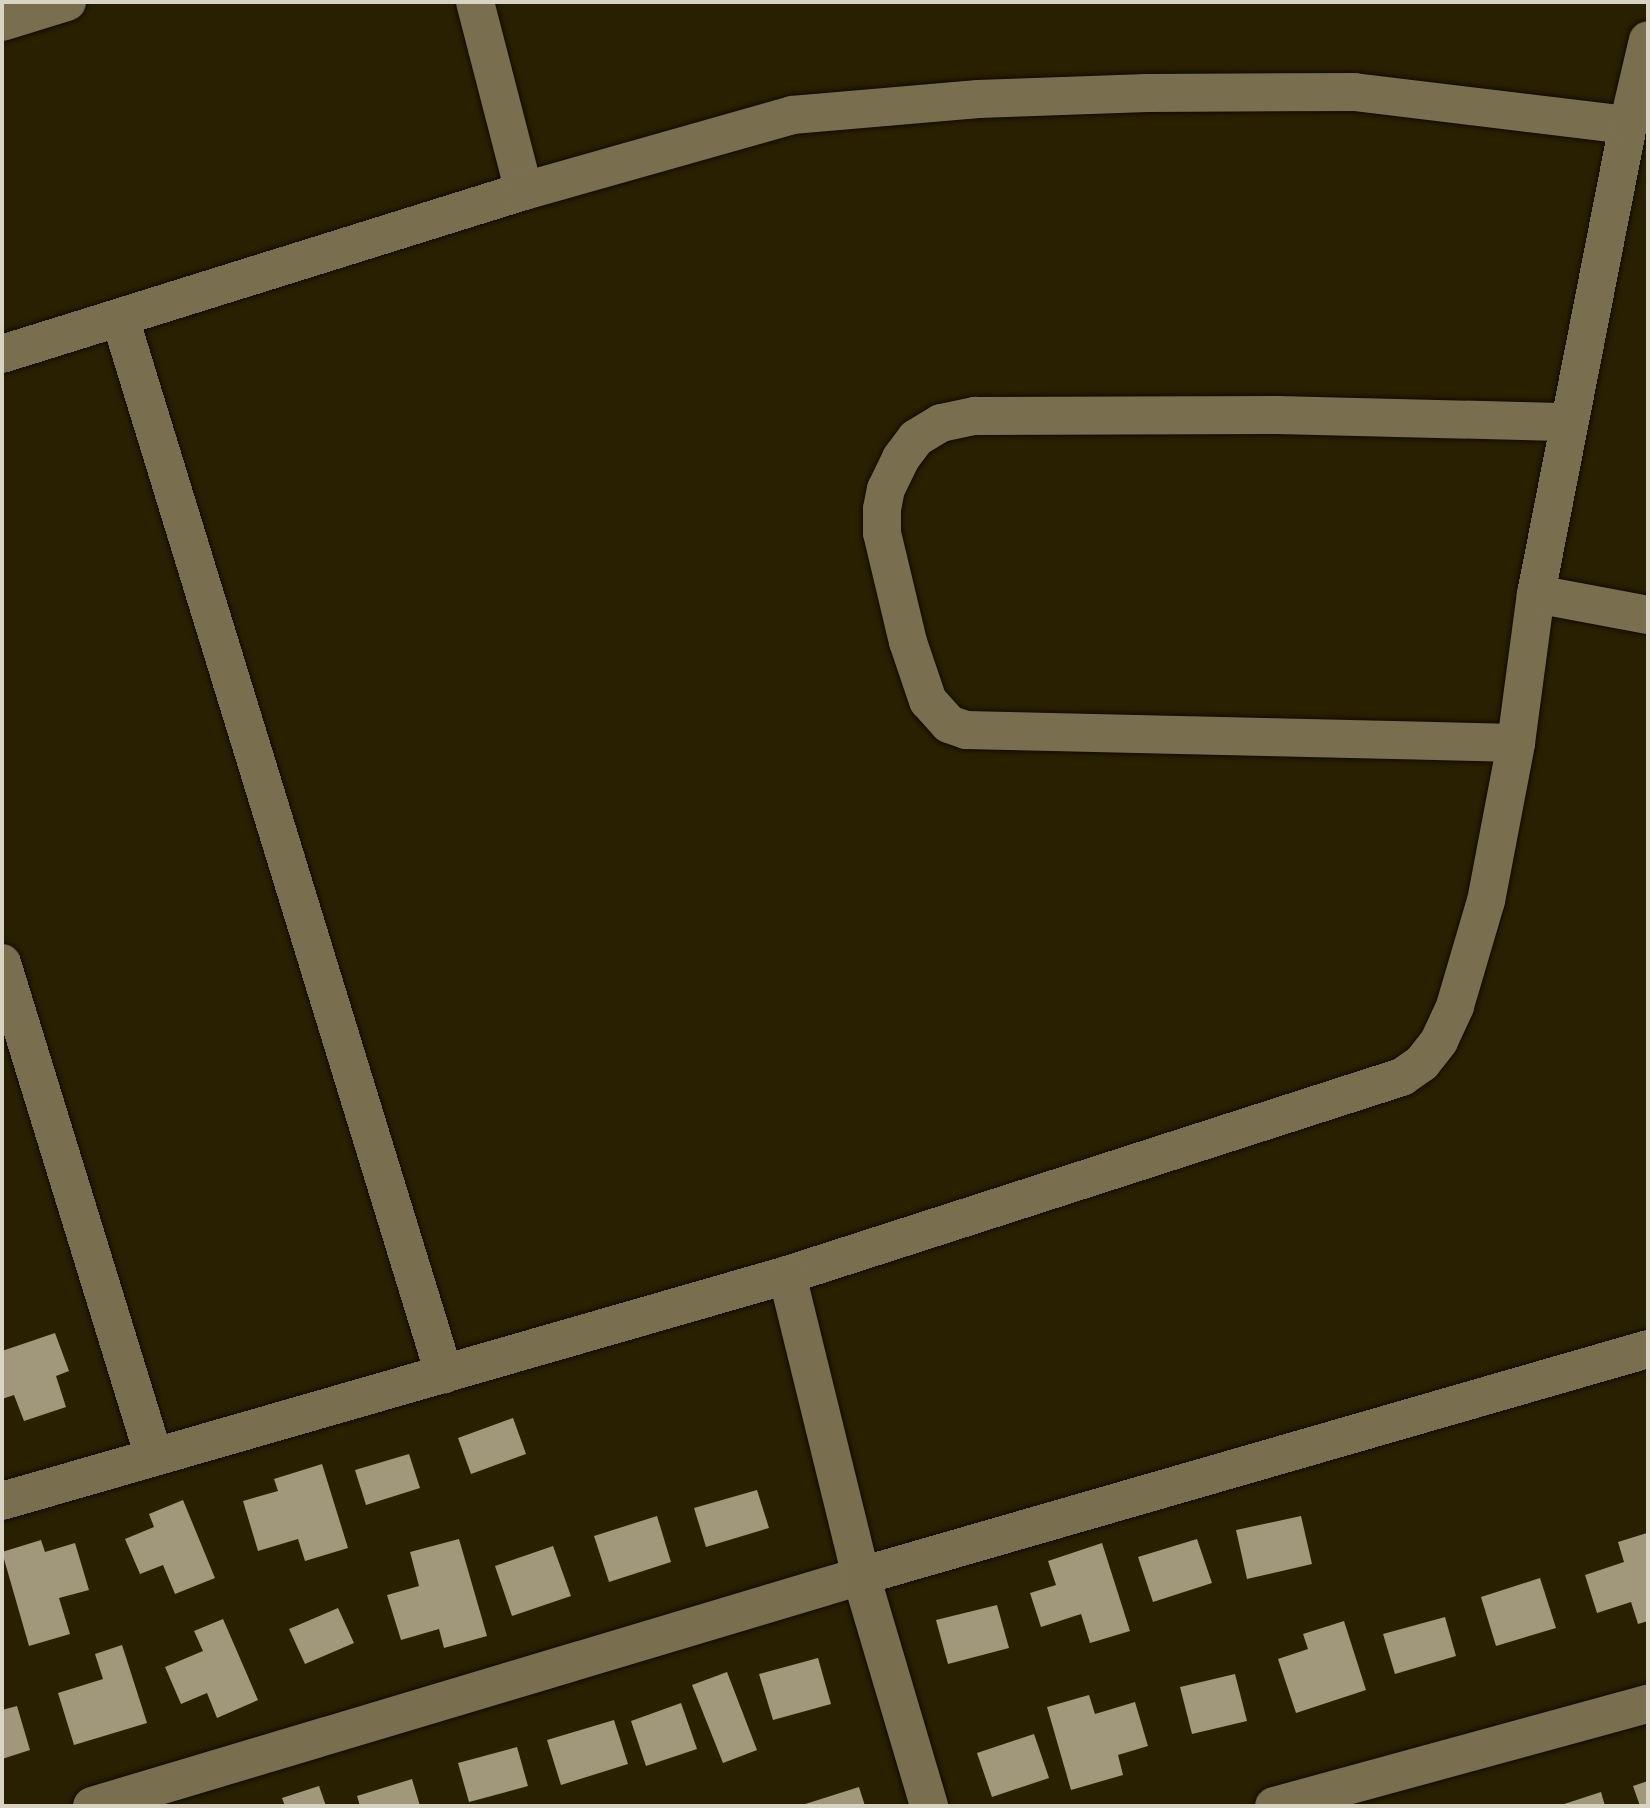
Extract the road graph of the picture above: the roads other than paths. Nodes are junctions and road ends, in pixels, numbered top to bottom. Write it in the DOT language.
graph roads {
  1 [pos="67,2"];
  2 [pos="475,2"];
  3 [pos="2,22"];
  4 [pos="1648,40"];
  5 [pos="1628,125"];
  6 [pos="524,191"];
  7 [pos="120,318"];
  8 [pos="2,354"];
  9 [pos="1569,422"];
  10 [pos="1536,594"];
  11 [pos="1648,615"];
  12 [pos="1516,743"];
  13 [pos="2,963"];
  14 [pos="788,1275"];
  15 [pos="1648,1349"];
  16 [pos="444,1374"];
  17 [pos="154,1457"];
  18 [pos="2,1501"];
  19 [pos="862,1576"];
  20 [pos="1648,1704"];
  21 [pos="1334,1799"];
  22 [pos="92,1806"];
  23 [pos="929,1806"];
  24 [pos="1274,1806"];
  1 -- 3 [label="street"];
  2 -- 6 [label="street"];
  4 -- 5 [label="street"];
  5 -- 6 [label="street"];
  5 -- 9 [label="street"];
  6 -- 7 [label="street"];
  7 -- 8 [label="street"];
  7 -- 16 [label="street"];
  9 -- 10 [label="street"];
  9 -- 12 [label="street"];
  10 -- 11 [label="street"];
  10 -- 12 [label="street"];
  12 -- 14 [label="street"];
  13 -- 17 [label="street"];
  14 -- 16 [label="street"];
  14 -- 19 [label="street"];
  15 -- 19 [label="street"];
  16 -- 17 [label="street"];
  17 -- 18 [label="street"];
  19 -- 22 [label="street"];
  19 -- 23 [label="street"];
  20 -- 21 [label="street"];
  21 -- 24 [label="street"];
}
